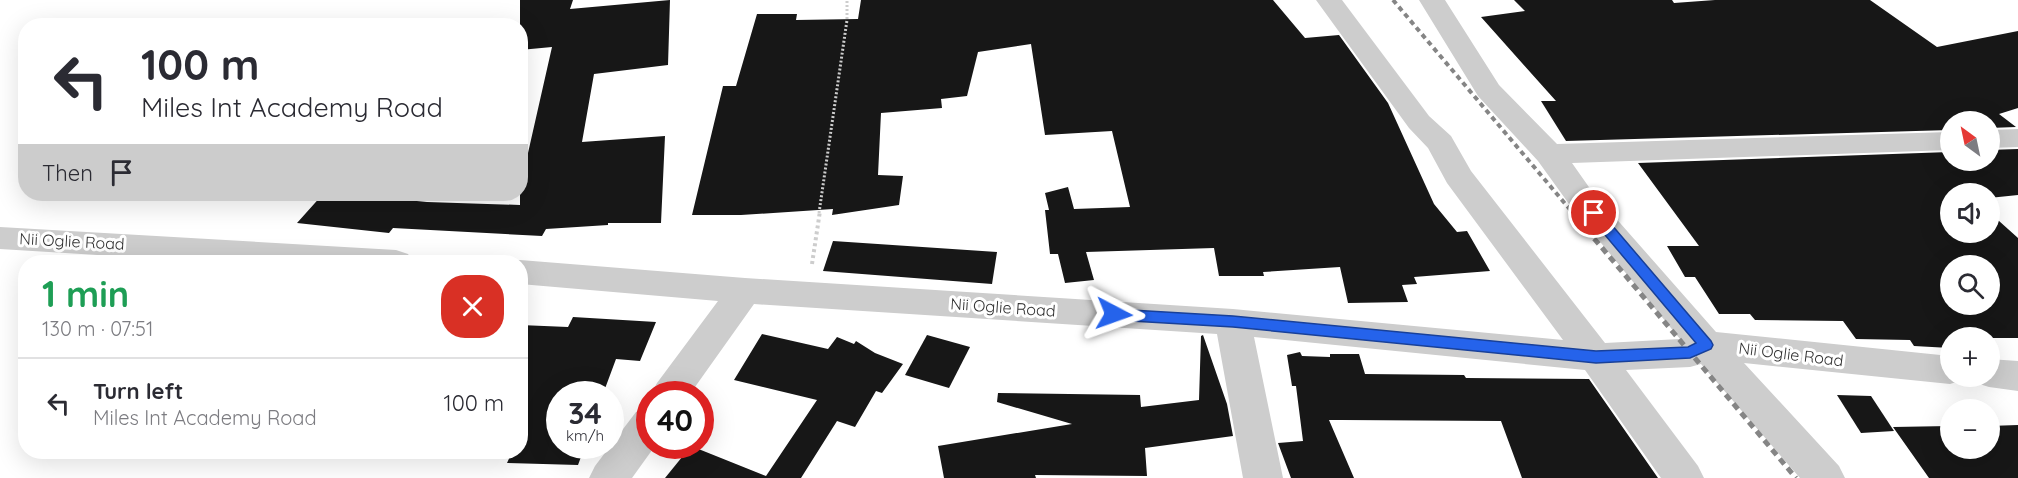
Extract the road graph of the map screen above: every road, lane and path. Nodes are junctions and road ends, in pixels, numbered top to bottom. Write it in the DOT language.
graph roads {
  1 [pos="847,0"];
  2 [pos="1329,0"];
  3 [pos="1432,0"];
  4 [pos="2018,138"];
  5 [pos="2000,139"];
  6 [pos="1940,141"];
  7 [pos="1549,154"];
  8 [pos="0,238"];
  9 [pos="280,255"];
  10 [pos="528,273"];
  11 [pos="745,291"];
  12 [pos="807,295"];
  13 [pos="1233,322"];
  14 [pos="1706,345"];
  15 [pos="1596,357"];
  16 [pos="1940,369"];
  17 [pos="2000,374"];
  18 [pos="2018,376"];
  19 [pos="679,381"];
  20 [pos="636,442"];
  21 [pos="609,478"];
  22 [pos="1263,478"];
  23 [pos="1684,478"];
  24 [pos="1825,478"];
  1 -- 12 [label="path"];
  2 -- 15 [label="street"];
  3 -- 7 [label="street"];
  4 -- 5 [label="street"];
  6 -- 7 [label="street"];
  7 -- 14 [label="street"];
  8 -- 9 [label="street, Nii Oglie Road"];
  10 -- 11 [label="street, Nii Oglie Road"];
  11 -- 12 [label="street, Nii Oglie Road"];
  11 -- 19 [label="street"];
  12 -- 13 [label="street, Nii Oglie Road"];
  13 -- 15 [label="street, Nii Oglie Road"];
  13 -- 22 [label="street"];
  14 -- 15 [label="street, Nii Oglie Road"];
  14 -- 16 [label="street, Nii Oglie Road"];
  14 -- 24 [label="street"];
  15 -- 23 [label="street"];
  17 -- 18 [label="street"];
  20 -- 21 [label="street"];
}
